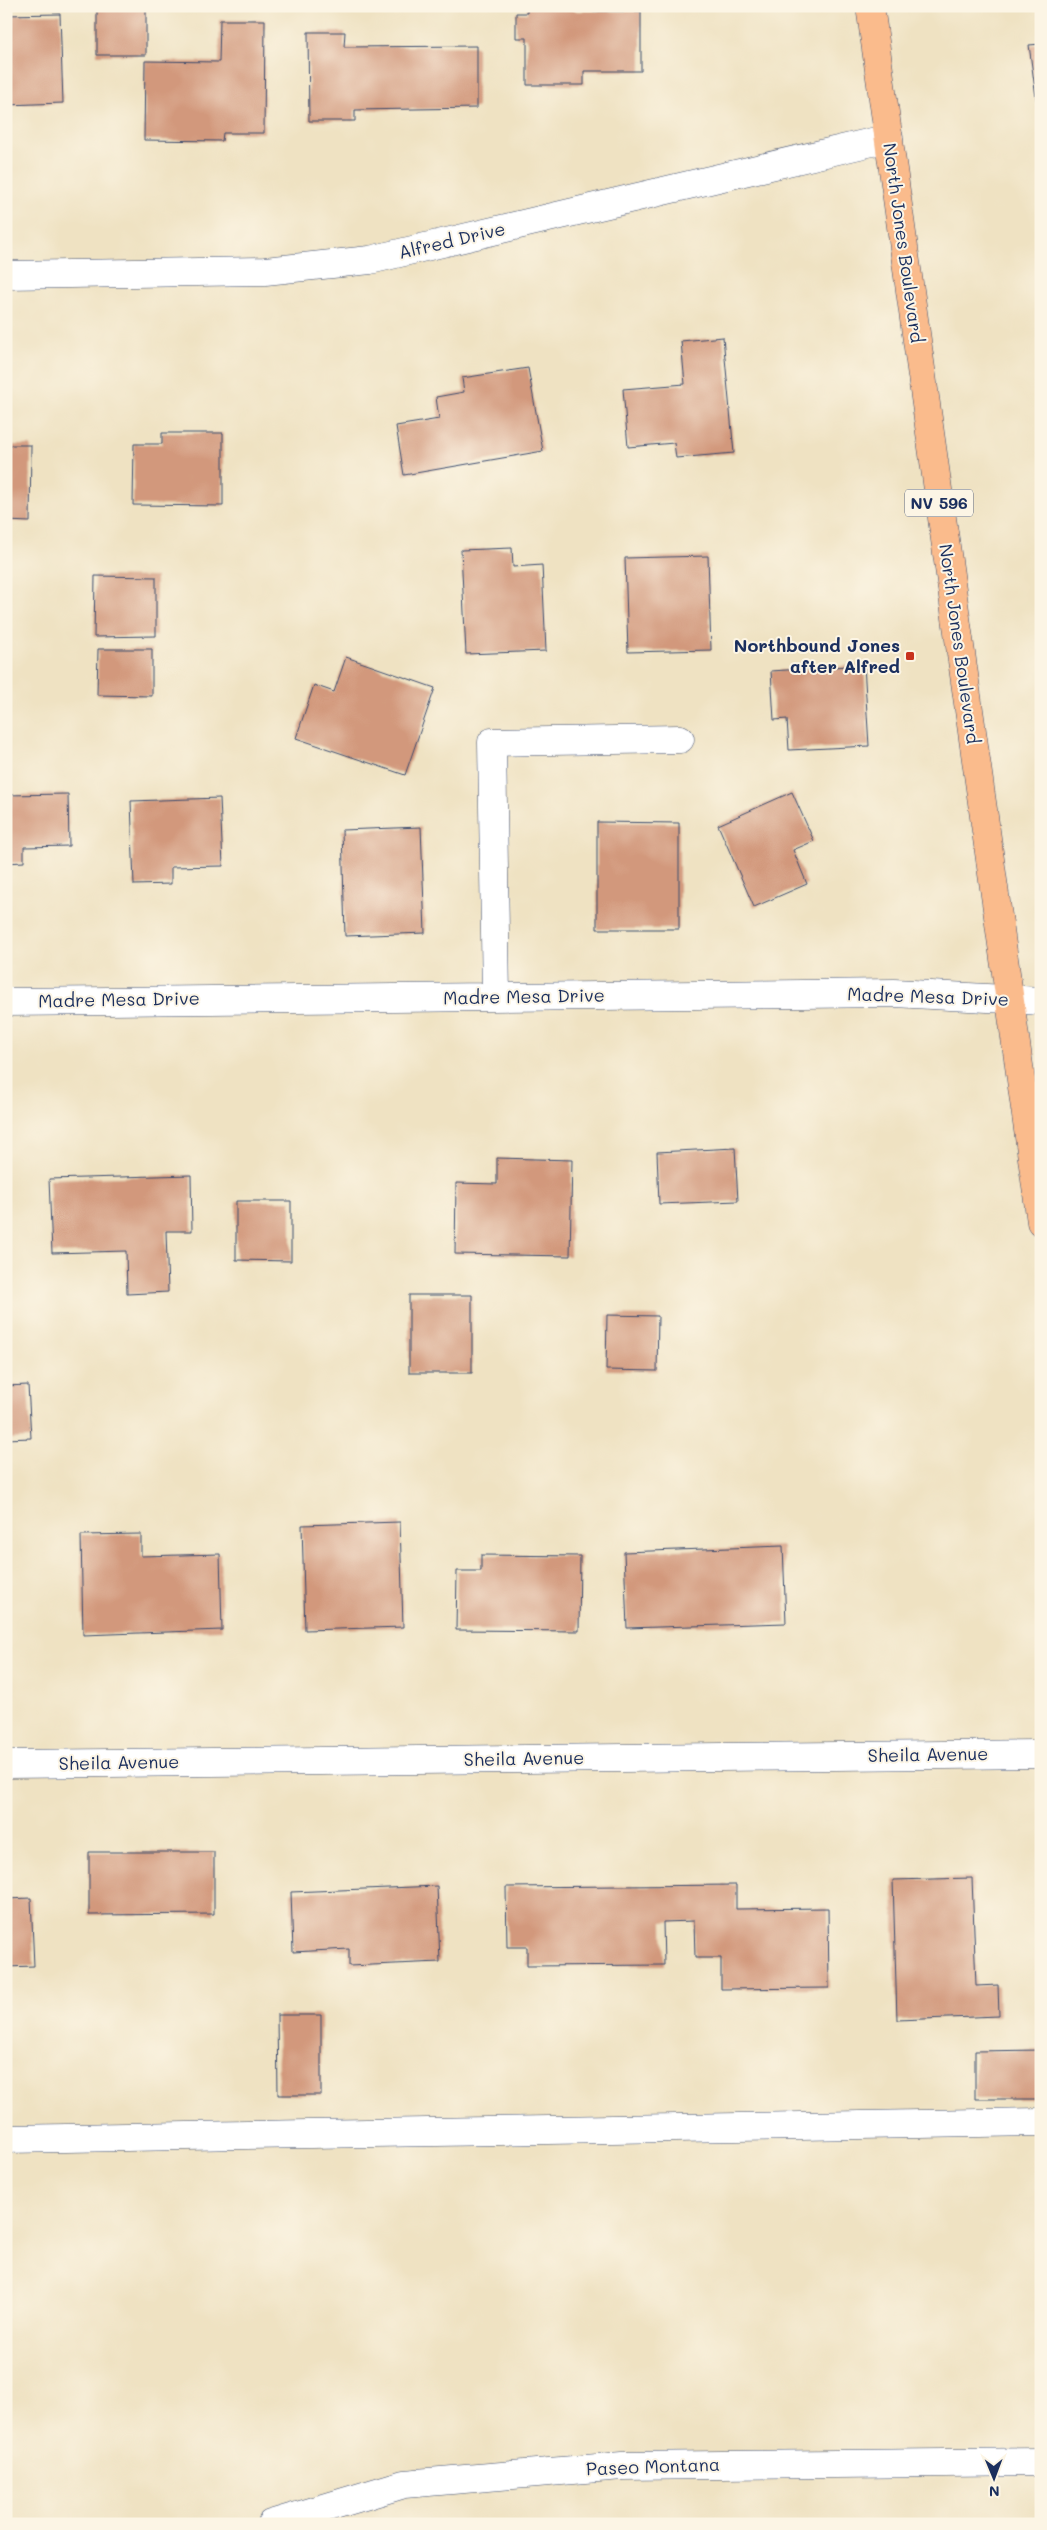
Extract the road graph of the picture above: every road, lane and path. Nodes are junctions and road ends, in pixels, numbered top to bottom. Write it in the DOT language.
graph roads {
  1 [pos="870,6"];
  2 [pos="889,138"];
  3 [pos="6,275"];
  4 [pos="680,739"];
  5 [pos="496,997"];
  6 [pos="1008,1000"];
  7 [pos="1041,1001"];
  8 [pos="6,1002"];
  9 [pos="1041,1222"];
  10 [pos="1041,1754"];
  11 [pos="6,1764"];
  12 [pos="1041,2122"];
  13 [pos="6,2139"];
  14 [pos="1041,2462"];
  15 [pos="271,2524"];
  1 -- 2 [label="main road, North Jones Boulevard / NV 596"];
  2 -- 3 [label="street, Alfred Drive"];
  2 -- 6 [label="main road, North Jones Boulevard / NV 596"];
  4 -- 5 [label="street"];
  5 -- 6 [label="street, Madre Mesa Drive"];
  5 -- 8 [label="street, Madre Mesa Drive"];
  6 -- 7 [label="street, Madre Mesa Drive"];
  6 -- 9 [label="main road, North Jones Boulevard / NV 596"];
  10 -- 11 [label="street, Sheila Avenue"];
  12 -- 13 [label="street"];
  14 -- 15 [label="street, Paseo Montana"];
}
